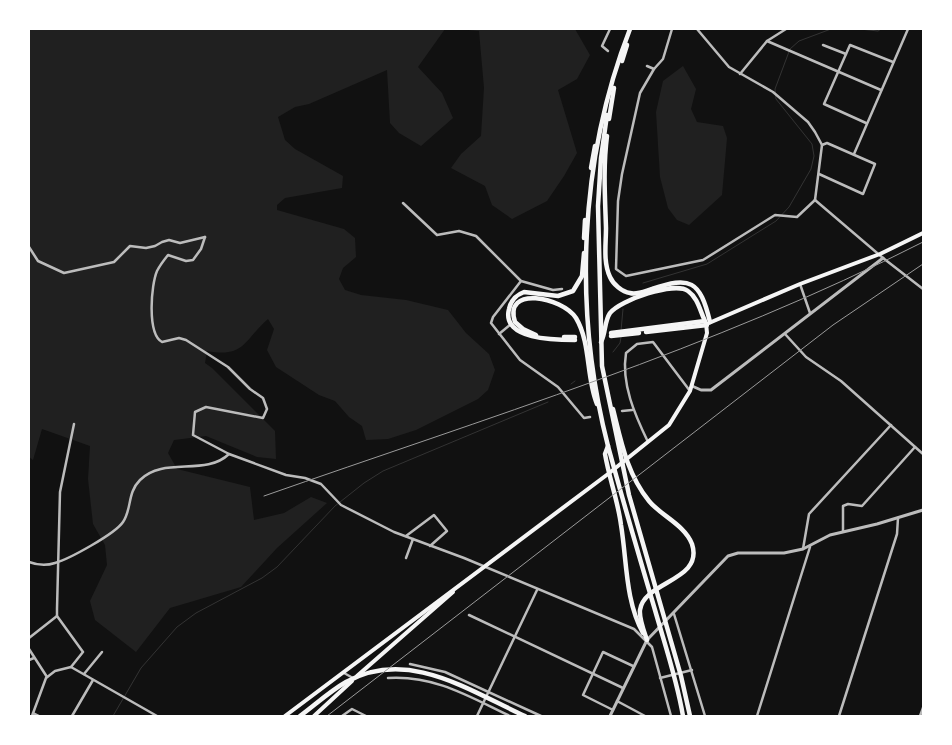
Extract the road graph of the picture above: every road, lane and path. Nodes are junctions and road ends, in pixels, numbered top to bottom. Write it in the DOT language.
graph roads {
  1 [pos="610,29"];
  2 [pos="630,29"];
  3 [pos="672,29"];
  4 [pos="697,29"];
  5 [pos="786,29"];
  6 [pos="908,29"];
  7 [pos="767,41"];
  8 [pos="823,45"];
  9 [pos="608,51"];
  10 [pos="846,54"];
  11 [pos="893,62"];
  12 [pos="647,66"];
  13 [pos="654,69"];
  14 [pos="838,71"];
  15 [pos="740,74"];
  16 [pos="614,88"];
  17 [pos="881,90"];
  18 [pos="866,123"];
  19 [pos="600,131"];
  20 [pos="822,145"];
  21 [pos="854,154"];
  22 [pos="819,174"];
  23 [pos="815,200"];
  24 [pos="402,203"];
  25 [pos="923,233"];
  26 [pos="29,247"];
  27 [pos="881,256"];
  28 [pos="521,281"];
  29 [pos="800,284"];
  30 [pos="562,289"];
  31 [pos="923,289"];
  32 [pos="810,314"];
  33 [pos="707,322"];
  34 [pos="513,323"];
  35 [pos="499,334"];
  36 [pos="611,334"];
  37 [pos="785,334"];
  38 [pos="575,339"];
  39 [pos="600,344"];
  40 [pos="691,388"];
  41 [pos="632,410"];
  42 [pos="622,411"];
  43 [pos="600,412"];
  44 [pos="590,417"];
  45 [pos="74,424"];
  46 [pos="891,425"];
  47 [pos="648,442"];
  48 [pos="608,445"];
  49 [pos="915,447"];
  50 [pos="621,452"];
  51 [pos="229,454"];
  52 [pos="923,454"];
  53 [pos="923,510"];
  54 [pos="898,518"];
  55 [pos="843,531"];
  56 [pos="405,536"];
  57 [pos="413,539"];
  58 [pos="430,546"];
  59 [pos="810,547"];
  60 [pos="803,549"];
  61 [pos="406,558"];
  62 [pos="29,562"];
  63 [pos="59,562"];
  64 [pos="483,567"];
  65 [pos="456,588"];
  66 [pos="537,590"];
  67 [pos="674,614"];
  68 [pos="469,615"];
  69 [pos="57,616"];
  70 [pos="515,636"];
  71 [pos="29,638"];
  72 [pos="647,640"];
  73 [pos="29,649"];
  74 [pos="102,652"];
  75 [pos="34,658"];
  76 [pos="29,660"];
  77 [pos="410,664"];
  78 [pos="418,664"];
  79 [pos="633,666"];
  80 [pos="71,667"];
  81 [pos="692,670"];
  82 [pos="344,673"];
  83 [pos="84,674"];
  84 [pos="592,674"];
  85 [pos="47,677"];
  86 [pos="355,678"];
  87 [pos="388,678"];
  88 [pos="414,678"];
  89 [pos="660,678"];
  90 [pos="93,680"];
  91 [pos="623,688"];
  92 [pos="488,692"];
  93 [pos="617,701"];
  94 [pos="483,703"];
  95 [pos="923,708"];
  96 [pos="613,710"];
  97 [pos="32,714"];
  98 [pos="40,716"];
  99 [pos="72,716"];
  100 [pos="157,716"];
  101 [pos="285,716"];
  102 [pos="300,716"];
  103 [pos="314,716"];
  104 [pos="342,716"];
  105 [pos="366,716"];
  106 [pos="476,716"];
  107 [pos="510,716"];
  108 [pos="525,716"];
  109 [pos="541,716"];
  110 [pos="610,716"];
  111 [pos="645,716"];
  112 [pos="671,716"];
  113 [pos="683,716"];
  114 [pos="690,716"];
  115 [pos="704,716"];
  116 [pos="757,716"];
  117 [pos="840,716"];
  118 [pos="920,716"];
  1 -- 9 [label="street"];
  2 -- 16 [label="highway"];
  2 -- 19 [label="highway"];
  3 -- 13 [label="street"];
  4 -- 15 [label="street"];
  5 -- 7 [label="street"];
  6 -- 11 [label="street"];
  7 -- 14 [label="street"];
  7 -- 15 [label="street"];
  8 -- 10 [label="street"];
  10 -- 11 [label="street"];
  10 -- 14 [label="street"];
  11 -- 17 [label="street"];
  12 -- 13 [label="street"];
  13 -- 23 [label="street"];
  14 -- 17 [label="street"];
  14 -- 18 [label="street"];
  15 -- 20 [label="street"];
  16 -- 33 [label="highway"];
  16 -- 39 [label="highway"];
  17 -- 18 [label="street"];
  18 -- 21 [label="street"];
  19 -- 34 [label="highway"];
  19 -- 43 [label="highway"];
  20 -- 21 [label="street"];
  20 -- 22 [label="street"];
  21 -- 22 [label="street"];
  22 -- 23 [label="street"];
  23 -- 27 [label="street"];
  24 -- 28 [label="street"];
  25 -- 27 [label="main road"];
  26 -- 51 [label="street"];
  27 -- 29 [label="main road"];
  27 -- 31 [label="street"];
  27 -- 32 [label="street"];
  28 -- 30 [label="street"];
  28 -- 35 [label="street"];
  29 -- 32 [label="street"];
  29 -- 33 [label="main road"];
  32 -- 37 [label="street"];
  33 -- 36 [label="highway"];
  33 -- 39 [label="highway"];
  33 -- 40 [label="main road"];
  34 -- 35 [label="street"];
  34 -- 38 [label="highway"];
  34 -- 43 [label="highway"];
  35 -- 44 [label="street"];
  37 -- 40 [label="street"];
  37 -- 46 [label="street"];
  39 -- 50 [label="highway"];
  40 -- 41 [label="street"];
  40 -- 47 [label="main road"];
  41 -- 42 [label="street"];
  41 -- 47 [label="street"];
  43 -- 48 [label="highway"];
  45 -- 63 [label="street"];
  46 -- 49 [label="street"];
  46 -- 60 [label="street"];
  47 -- 64 [label="main road"];
  48 -- 72 [label="highway"];
  48 -- 113 [label="highway"];
  49 -- 52 [label="street"];
  49 -- 55 [label="street"];
  50 -- 72 [label="highway"];
  50 -- 114 [label="highway"];
  51 -- 56 [label="street"];
  51 -- 63 [label="street"];
  53 -- 54 [label="street"];
  54 -- 55 [label="street"];
  54 -- 117 [label="street"];
  55 -- 59 [label="street"];
  56 -- 57 [label="street"];
  56 -- 58 [label="street"];
  57 -- 58 [label="street"];
  57 -- 61 [label="street"];
  58 -- 64 [label="street"];
  59 -- 60 [label="street"];
  59 -- 116 [label="street"];
  60 -- 67 [label="street"];
  62 -- 63 [label="street"];
  63 -- 69 [label="street"];
  64 -- 65 [label="main road"];
  64 -- 66 [label="street"];
  65 -- 82 [label="main road"];
  65 -- 86 [label="main road"];
  66 -- 70 [label="street"];
  66 -- 72 [label="street"];
  67 -- 72 [label="street"];
  67 -- 81 [label="street"];
  68 -- 70 [label="street"];
  69 -- 71 [label="street"];
  69 -- 80 [label="street"];
  70 -- 84 [label="street"];
  70 -- 92 [label="street"];
  72 -- 79 [label="street"];
  72 -- 89 [label="street"];
  73 -- 75 [label="street"];
  74 -- 83 [label="street"];
  75 -- 76 [label="street"];
  75 -- 85 [label="street"];
  77 -- 78 [label="street"];
  78 -- 88 [label="street"];
  78 -- 92 [label="street"];
  79 -- 84 [label="street"];
  79 -- 91 [label="street"];
  80 -- 83 [label="street"];
  80 -- 85 [label="street"];
  81 -- 89 [label="street"];
  81 -- 115 [label="street"];
  82 -- 86 [label="street"];
  82 -- 101 [label="main road"];
  83 -- 90 [label="street"];
  84 -- 91 [label="street"];
  84 -- 96 [label="street"];
  85 -- 97 [label="street"];
  86 -- 103 [label="main road"];
  87 -- 88 [label="street"];
  88 -- 94 [label="street"];
  89 -- 112 [label="street"];
  90 -- 99 [label="street"];
  90 -- 100 [label="street"];
  91 -- 93 [label="street"];
  92 -- 94 [label="street"];
  92 -- 109 [label="street"];
  93 -- 96 [label="street"];
  93 -- 111 [label="street"];
  94 -- 106 [label="street"];
  94 -- 107 [label="street"];
  95 -- 118 [label="street"];
  96 -- 110 [label="street"];
  97 -- 98 [label="street"];
  102 -- 108 [label="highway"];
  104 -- 105 [label="street"];
}
